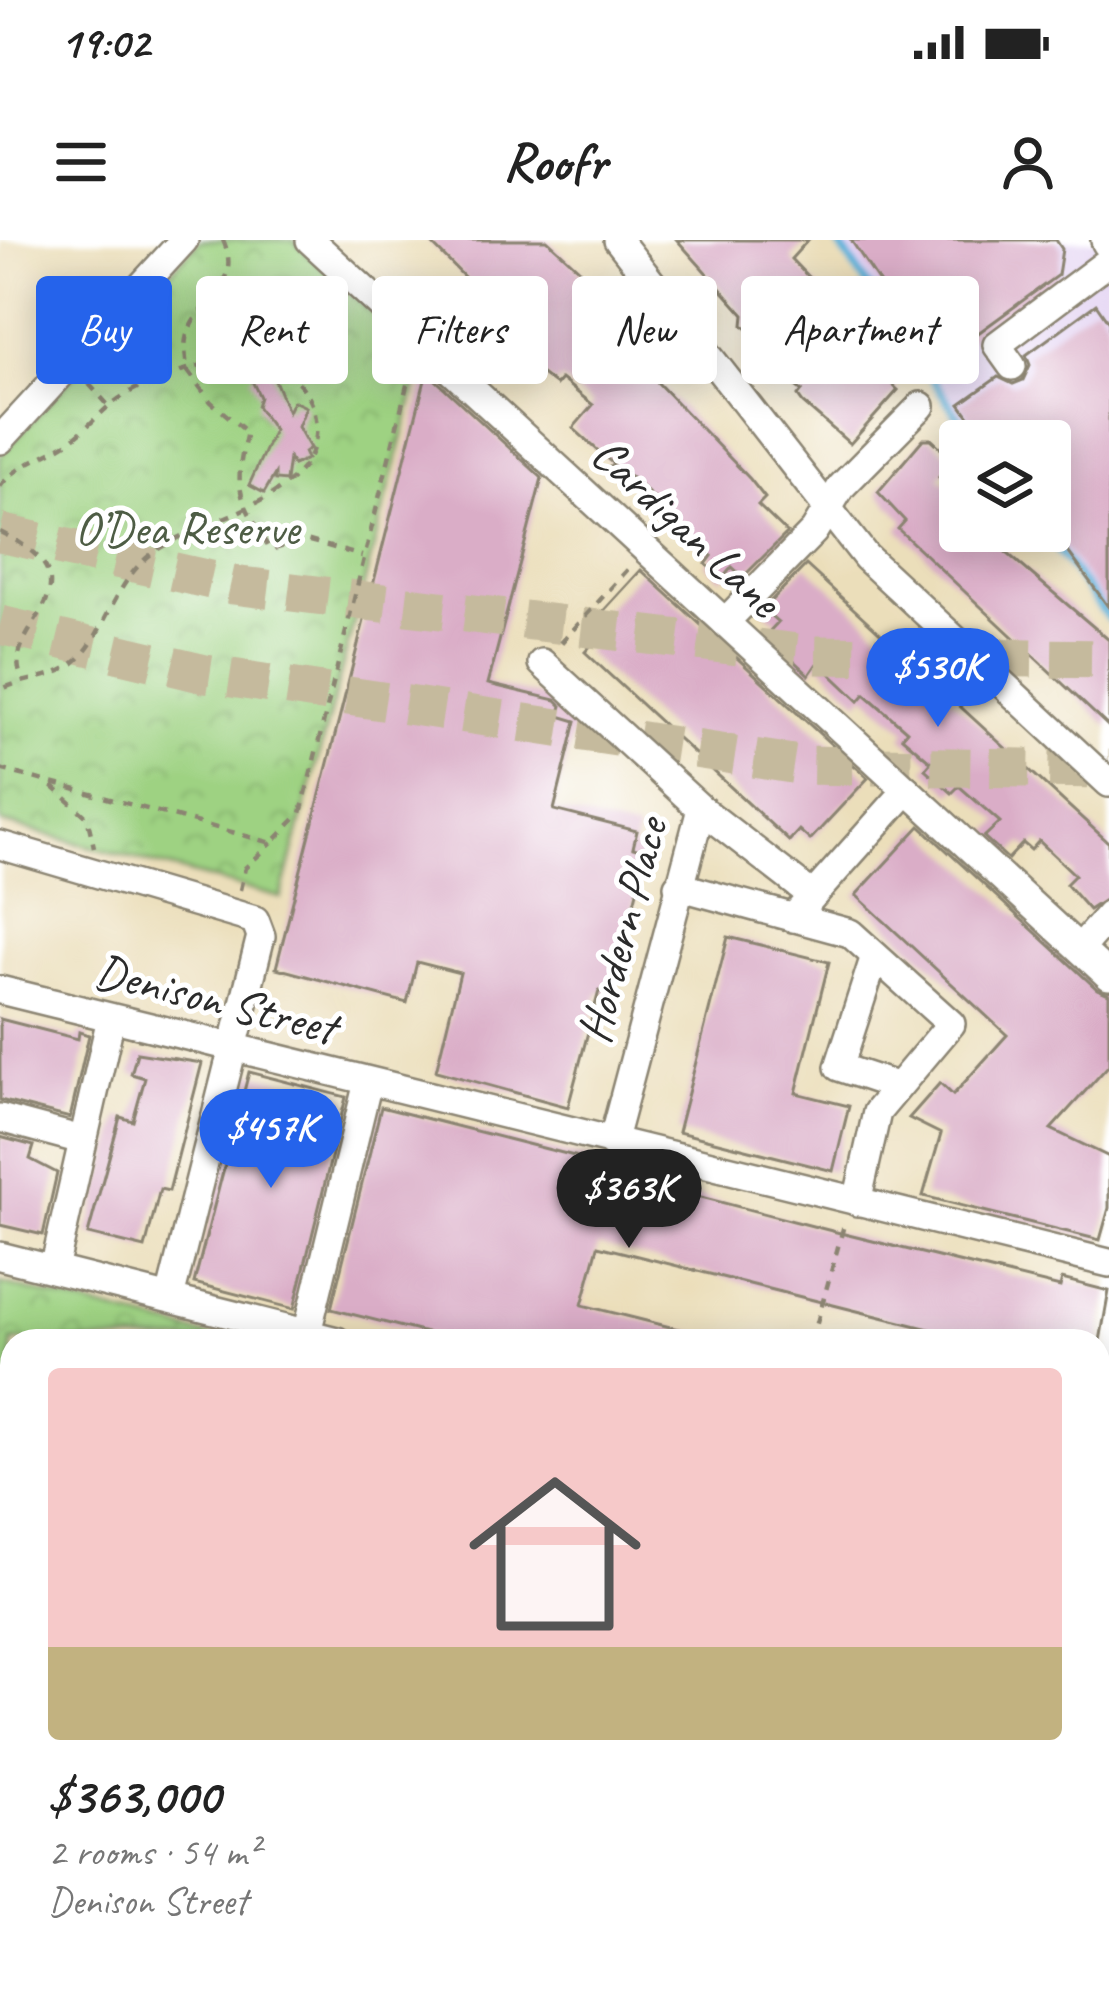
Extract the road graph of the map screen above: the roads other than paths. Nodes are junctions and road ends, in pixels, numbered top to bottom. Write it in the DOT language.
graph roads {
  1 [pos="184,240"];
  2 [pos="310,240"];
  3 [pos="618,240"];
  4 [pos="1109,261"];
  5 [pos="1004,355"];
  6 [pos="921,406"];
  7 [pos="0,440"];
  8 [pos="828,507"];
  9 [pos="725,622"];
  10 [pos="542,663"];
  11 [pos="1109,783"];
  12 [pos="907,790"];
  13 [pos="701,809"];
  14 [pos="0,845"];
  15 [pos="679,886"];
  16 [pos="812,895"];
  17 [pos="1109,915"];
  18 [pos="793,918"];
  19 [pos="1080,948"];
  20 [pos="875,956"];
  21 [pos="1109,976"];
  22 [pos="0,990"];
  23 [pos="111,1018"];
  24 [pos="232,1050"];
  25 [pos="368,1082"];
  26 [pos="896,1086"];
  27 [pos="0,1118"];
  28 [pos="82,1140"];
  29 [pos="612,1143"];
  30 [pos="857,1202"];
  31 [pos="0,1256"];
  32 [pos="1109,1263"];
  33 [pos="54,1269"];
  34 [pos="170,1298"];
  35 [pos="288,1329"];
  36 [pos="308,1329"];
  1 -- 7 [label="street"];
  2 -- 9 [label="street, Cardigan Lane"];
  3 -- 8 [label="street"];
  4 -- 5 [label="street"];
  6 -- 8 [label="street"];
  8 -- 9 [label="street"];
  8 -- 11 [label="street"];
  9 -- 12 [label="street, Cardigan Lane"];
  10 -- 13 [label="street, Hordern Place"];
  12 -- 16 [label="street"];
  12 -- 19 [label="street, Cardigan Lane"];
  13 -- 15 [label="street, Hordern Place"];
  13 -- 16 [label="street"];
  14 -- 24 [label="street"];
  15 -- 18 [label="street"];
  15 -- 29 [label="street, Hordern Place"];
  16 -- 18 [label="street"];
  17 -- 19 [label="street"];
  18 -- 20 [label="street"];
  19 -- 21 [label="street, Cardigan Lane"];
  20 -- 26 [label="street"];
  20 -- 26 [label="street"];
  22 -- 23 [label="street, Denison Street"];
  23 -- 24 [label="street, Denison Street"];
  23 -- 28 [label="street"];
  24 -- 25 [label="street, Denison Street"];
  24 -- 34 [label="street"];
  25 -- 29 [label="street, Denison Street"];
  25 -- 36 [label="street"];
  26 -- 30 [label="street"];
  27 -- 28 [label="street"];
  28 -- 33 [label="street"];
  29 -- 30 [label="street, Denison Street"];
  30 -- 32 [label="street, Denison Street"];
  31 -- 33 [label="street"];
  33 -- 34 [label="street"];
  34 -- 35 [label="street"];
}
